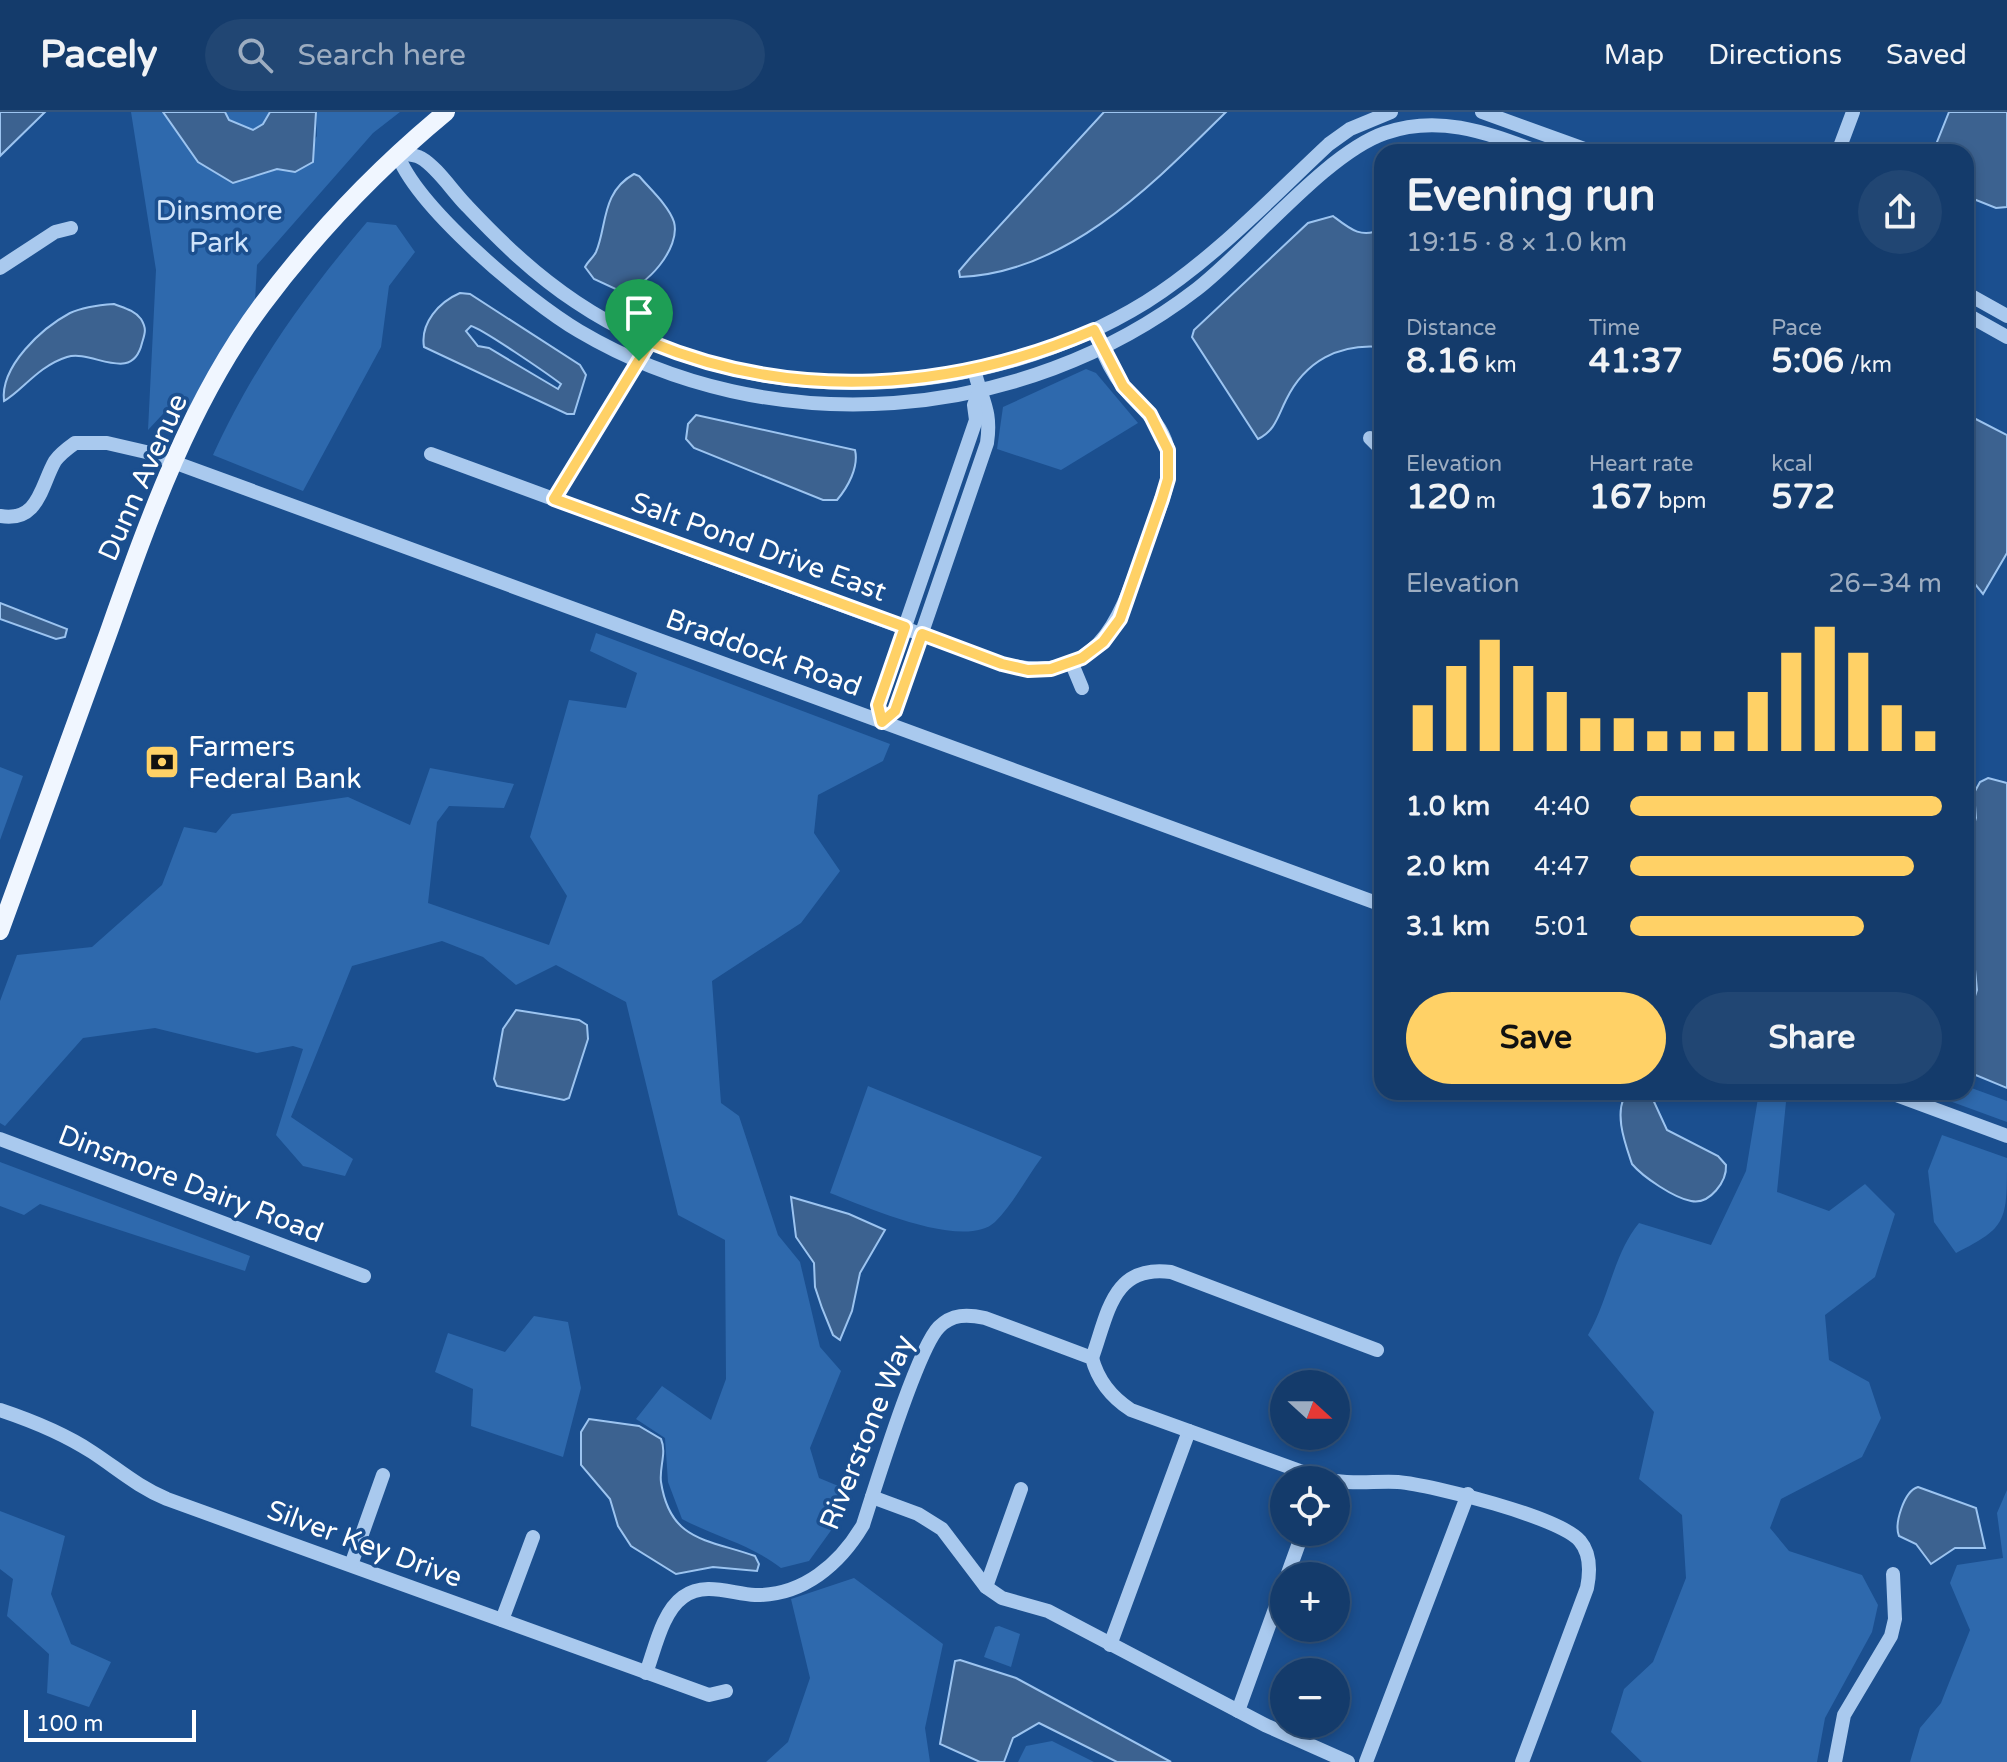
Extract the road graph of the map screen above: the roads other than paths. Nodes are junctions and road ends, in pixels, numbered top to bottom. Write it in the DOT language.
graph roads {
  1 [pos="446,112"];
  2 [pos="1391,112"];
  3 [pos="1853,112"];
  4 [pos="1487,113"];
  5 [pos="1483,131"];
  6 [pos="1518,144"];
  7 [pos="1571,144"];
  8 [pos="1841,144"];
  9 [pos="397,153"];
  10 [pos="71,228"];
  11 [pos="0,268"];
  12 [pos="1974,297"];
  13 [pos="2007,316"];
  14 [pos="1974,318"];
  15 [pos="1094,330"];
  16 [pos="2007,337"];
  17 [pos="650,342"];
  18 [pos="1101,348"];
  19 [pos="639,361"];
  20 [pos="974,369"];
  21 [pos="979,392"];
  22 [pos="1370,438"];
  23 [pos="1374,442"];
  24 [pos="431,454"];
  25 [pos="173,463"];
  26 [pos="554,499"];
  27 [pos="0,516"];
  28 [pos="905,627"];
  29 [pos="922,634"];
  30 [pos="1072,664"];
  31 [pos="1082,688"];
  32 [pos="882,722"];
  33 [pos="1374,902"];
  34 [pos="0,931"];
  35 [pos="1910,1100"];
  36 [pos="2007,1136"];
  37 [pos="0,1139"];
  38 [pos="364,1276"];
  39 [pos="1377,1350"];
  40 [pos="1092,1358"];
  41 [pos="0,1410"];
  42 [pos="1189,1431"];
  43 [pos="1285,1466"];
  44 [pos="383,1475"];
  45 [pos="1350,1481"];
  46 [pos="1021,1489"];
  47 [pos="1468,1494"];
  48 [pos="872,1497"];
  49 [pos="533,1537"];
  50 [pos="351,1565"];
  51 [pos="1893,1574"];
  52 [pos="986,1587"];
  53 [pos="502,1620"];
  54 [pos="1270,1623"];
  55 [pos="1110,1645"];
  56 [pos="646,1673"];
  57 [pos="726,1691"];
  58 [pos="1238,1711"];
  59 [pos="1348,1762"];
  60 [pos="1366,1762"];
  61 [pos="1522,1762"];
  62 [pos="1835,1762"];
  1 -- 9 [label="main road, Dunn Avenue"];
  2 -- 15 [label="street"];
  3 -- 8 [label="street"];
  4 -- 5 [label="street"];
  4 -- 7 [label="street"];
  5 -- 6 [label="street"];
  5 -- 18 [label="street"];
  9 -- 17 [label="street"];
  9 -- 19 [label="street"];
  9 -- 25 [label="main road, Dunn Avenue"];
  10 -- 11 [label="street"];
  12 -- 13 [label="street"];
  14 -- 16 [label="street"];
  15 -- 18 [label="street"];
  15 -- 20 [label="street"];
  17 -- 19 [label="street"];
  17 -- 20 [label="street"];
  18 -- 21 [label="street"];
  18 -- 30 [label="street"];
  19 -- 21 [label="street"];
  19 -- 26 [label="street"];
  20 -- 21 [label="street"];
  21 -- 28 [label="street"];
  21 -- 29 [label="street"];
  22 -- 23 [label="street"];
  24 -- 26 [label="street, Salt Pond Drive East"];
  25 -- 27 [label="street, Braddock Road"];
  25 -- 32 [label="street, Braddock Road"];
  25 -- 34 [label="main road, Dunn Avenue"];
  26 -- 28 [label="street, Salt Pond Drive East"];
  28 -- 29 [label="street, Salt Pond Drive East"];
  28 -- 32 [label="street"];
  29 -- 30 [label="street, Salt Pond Drive East"];
  29 -- 32 [label="street"];
  30 -- 31 [label="street"];
  32 -- 33 [label="street, Braddock Road"];
  35 -- 36 [label="street"];
  37 -- 38 [label="street, Dinsmore Dairy Road"];
  39 -- 40 [label="street"];
  40 -- 42 [label="street"];
  40 -- 48 [label="street, Riverstone Way"];
  41 -- 50 [label="street, Silver Key Drive"];
  42 -- 43 [label="street"];
  42 -- 55 [label="street"];
  44 -- 50 [label="street"];
  45 -- 47 [label="street"];
  46 -- 52 [label="street"];
  47 -- 60 [label="street"];
  47 -- 61 [label="street"];
  48 -- 52 [label="street"];
  48 -- 56 [label="street, Riverstone Way"];
  49 -- 53 [label="street"];
  50 -- 53 [label="street, Silver Key Drive"];
  51 -- 62 [label="street"];
  52 -- 55 [label="street"];
  53 -- 56 [label="street, Silver Key Drive"];
  54 -- 58 [label="street"];
  55 -- 58 [label="street"];
  56 -- 57 [label="street, Silver Key Drive"];
  58 -- 59 [label="street"];
}
